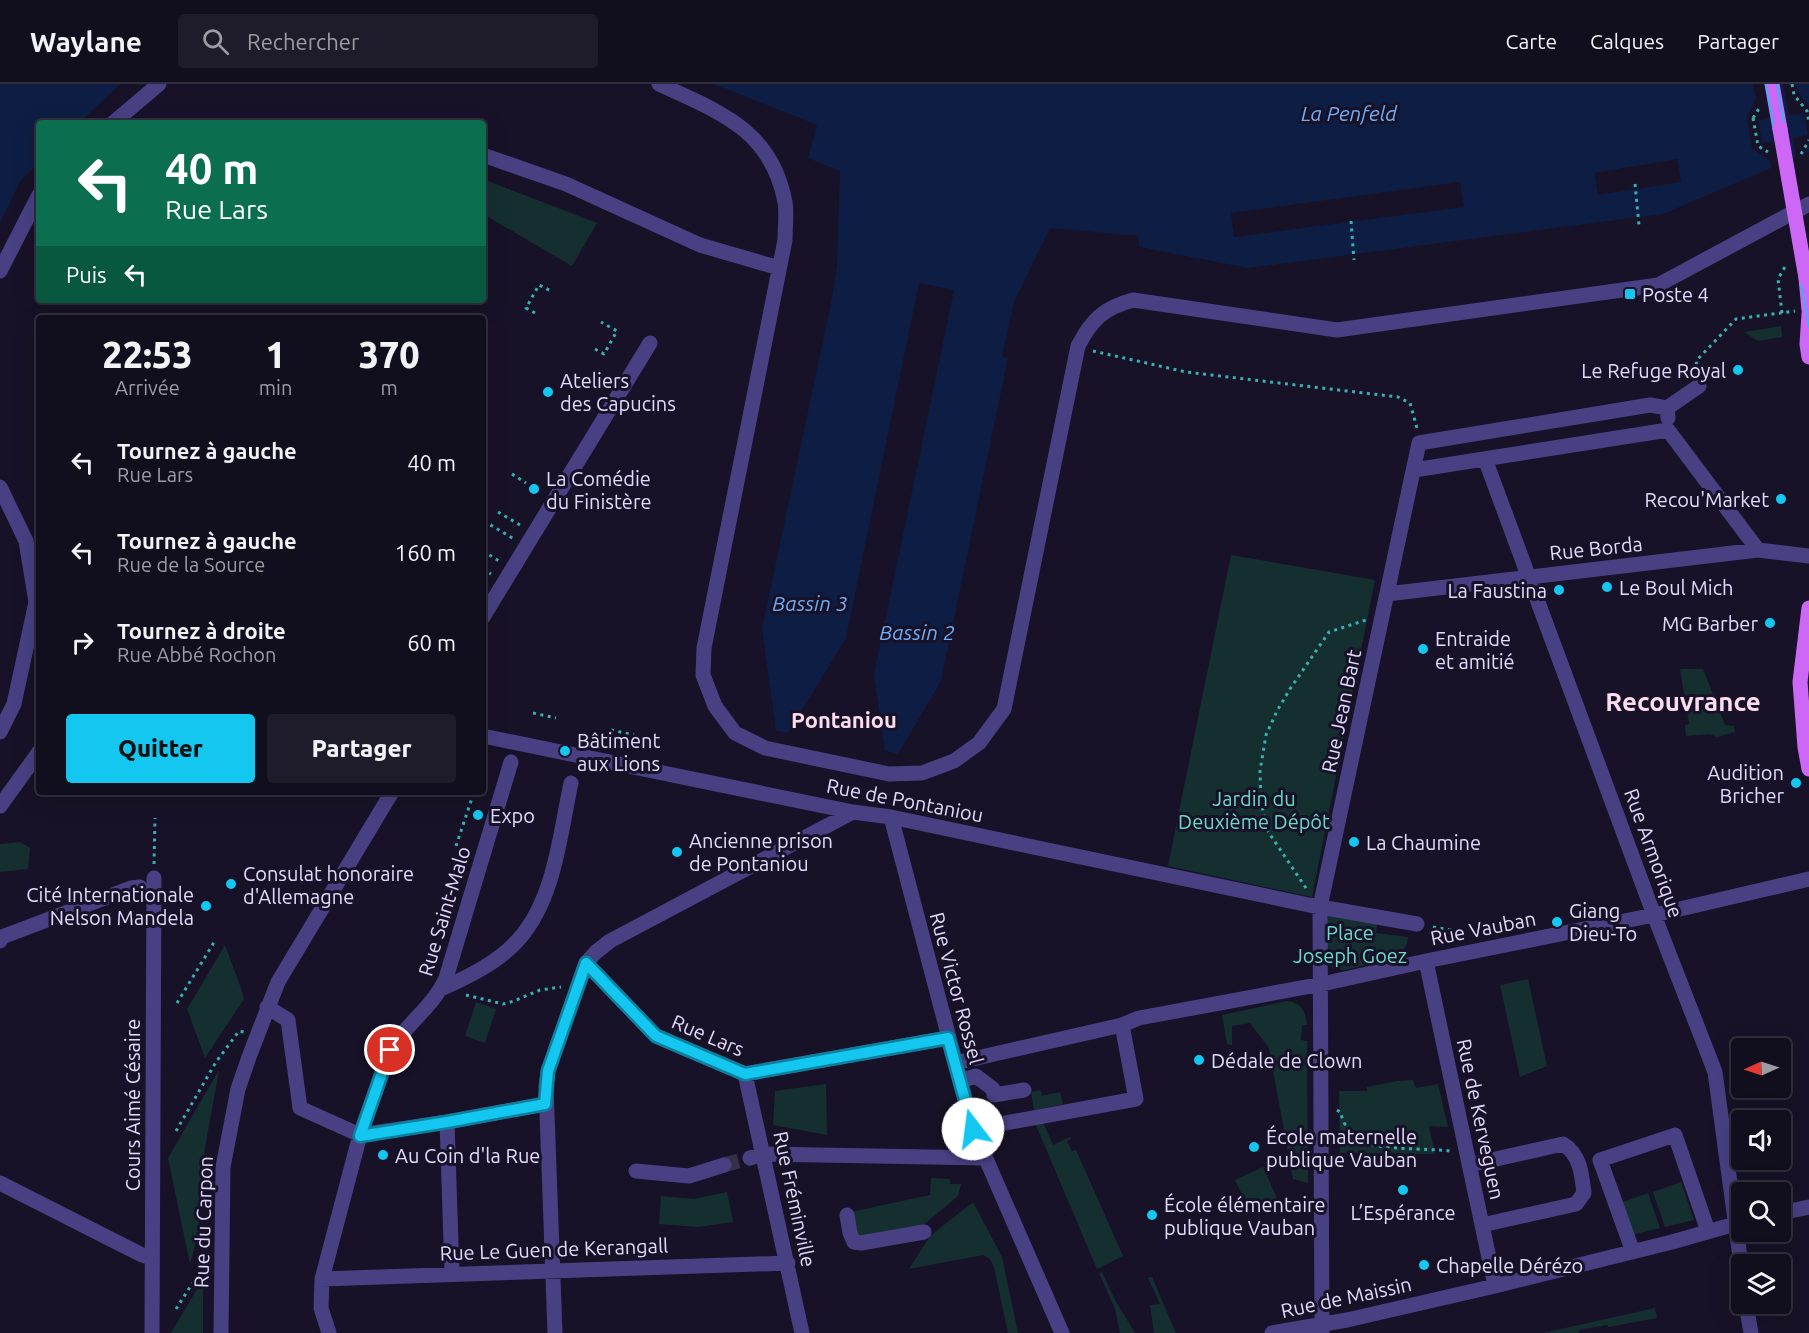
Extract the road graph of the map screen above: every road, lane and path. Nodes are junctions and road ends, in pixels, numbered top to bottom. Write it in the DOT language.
graph roads {
  1 [pos="159,84"];
  2 [pos="659,84"];
  3 [pos="1772,84"];
  4 [pos="1778,84"];
  5 [pos="1792,84"];
  6 [pos="683,89"];
  7 [pos="117,120"];
  8 [pos="1809,123"];
  9 [pos="486,156"];
  10 [pos="1635,184"];
  11 [pos="36,201"];
  12 [pos="1809,204"];
  13 [pos="1351,221"];
  14 [pos="1639,225"];
  15 [pos="1354,260"];
  16 [pos="1786,265"];
  17 [pos="779,268"];
  18 [pos="0,271"];
  19 [pos="1808,271"];
  20 [pos="551,291"];
  21 [pos="1806,311"];
  22 [pos="1782,313"];
  23 [pos="535,314"];
  24 [pos="601,322"];
  25 [pos="650,343"];
  26 [pos="1078,346"];
  27 [pos="595,350"];
  28 [pos="1809,357"];
  29 [pos="1699,386"];
  30 [pos="1667,408"];
  31 [pos="1417,429"];
  32 [pos="1668,429"];
  33 [pos="1485,459"];
  34 [pos="1414,470"];
  35 [pos="512,474"];
  36 [pos="526,483"];
  37 [pos="0,487"];
  38 [pos="498,512"];
  39 [pos="486,522"];
  40 [pos="1758,550"];
  41 [pos="486,553"];
  42 [pos="1809,556"];
  43 [pos="486,571"];
  44 [pos="1529,576"];
  45 [pos="1387,594"];
  46 [pos="1809,608"];
  47 [pos="486,612"];
  48 [pos="1368,619"];
  49 [pos="534,713"];
  50 [pos="556,718"];
  51 [pos="1806,724"];
  52 [pos="611,730"];
  53 [pos="0,732"];
  54 [pos="634,735"];
  55 [pos="487,743"];
  56 [pos="36,756"];
  57 [pos="511,762"];
  58 [pos="1809,769"];
  59 [pos="571,783"];
  60 [pos="390,795"];
  61 [pos="473,795"];
  62 [pos="0,806"];
  63 [pos="853,812"];
  64 [pos="891,817"];
  65 [pos="155,818"];
  66 [pos="456,846"];
  67 [pos="154,878"];
  68 [pos="1809,879"];
  69 [pos="140,887"];
  70 [pos="1308,892"];
  71 [pos="1320,906"];
  72 [pos="1654,915"];
  73 [pos="1417,924"];
  74 [pos="216,939"];
  75 [pos="0,941"];
  76 [pos="1462,954"];
  77 [pos="1426,961"];
  78 [pos="586,963"];
  79 [pos="1322,984"];
  80 [pos="441,989"];
  81 [pos="576,990"];
  82 [pos="177,1003"];
  83 [pos="267,1007"];
  84 [pos="1122,1025"];
  85 [pos="257,1034"];
  86 [pos="948,1038"];
  87 [pos="955,1063"];
  88 [pos="745,1074"];
  89 [pos="960,1081"];
  90 [pos="1024,1090"];
  91 [pos="545,1104"];
  92 [pos="1335,1110"];
  93 [pos="447,1122"];
  94 [pos="973,1129"];
  95 [pos="176,1131"];
  96 [pos="360,1136"];
  97 [pos="1455,1152"];
  98 [pos="757,1156"];
  99 [pos="985,1158"];
  100 [pos="724,1165"];
  101 [pos="1469,1165"];
  102 [pos="636,1171"];
  103 [pos="1732,1182"];
  104 [pos="0,1183"];
  105 [pos="1809,1207"];
  106 [pos="1791,1211"];
  107 [pos="847,1215"];
  108 [pos="1482,1225"];
  109 [pos="1731,1225"];
  110 [pos="1708,1231"];
  111 [pos="924,1232"];
  112 [pos="1633,1252"];
  113 [pos="152,1258"];
  114 [pos="205,1263"];
  115 [pos="788,1263"];
  116 [pos="553,1271"];
  117 [pos="452,1274"];
  118 [pos="322,1279"];
  119 [pos="1495,1286"];
  120 [pos="176,1309"];
  121 [pos="1748,1314"];
  122 [pos="1322,1329"];
  123 [pos="152,1333"];
  124 [pos="221,1333"];
  125 [pos="329,1333"];
  126 [pos="555,1333"];
  127 [pos="802,1333"];
  128 [pos="1062,1333"];
  129 [pos="1272,1333"];
  130 [pos="1751,1333"];
  1 -- 7 [label="street"];
  2 -- 6 [label="street"];
  3 -- 19 [label="main road, bridge"];
  4 -- 19 [label="main road"];
  5 -- 8 [label="path"];
  6 -- 17 [label="street"];
  9 -- 17 [label="street"];
  10 -- 14 [label="path"];
  11 -- 18 [label="street"];
  12 -- 26 [label="street"];
  13 -- 15 [label="path"];
  16 -- 22 [label="path"];
  17 -- 26 [label="street"];
  19 -- 21 [label="main road"];
  20 -- 23 [label="path"];
  21 -- 22 [label="path"];
  21 -- 28 [label="main road"];
  22 -- 29 [label="path"];
  24 -- 27 [label="path"];
  25 -- 47 [label="street"];
  26 -- 31 [label="path"];
  29 -- 30 [label="street"];
  30 -- 32 [label="street"];
  30 -- 34 [label="street, Rue Jean Bart"];
  32 -- 33 [label="street"];
  32 -- 40 [label="street"];
  33 -- 34 [label="street"];
  33 -- 44 [label="street, Rue Armorique"];
  34 -- 45 [label="street, Rue Jean Bart"];
  35 -- 36 [label="path"];
  37 -- 53 [label="street"];
  38 -- 39 [label="path"];
  40 -- 42 [label="street, Rue Borda"];
  40 -- 44 [label="street, Rue Borda"];
  41 -- 43 [label="path"];
  44 -- 45 [label="street, Rue Borda"];
  44 -- 72 [label="street, Rue Armorique"];
  45 -- 71 [label="street, Rue Jean Bart"];
  46 -- 51 [label="main road"];
  48 -- 70 [label="path"];
  49 -- 50 [label="path"];
  51 -- 58 [label="main road"];
  52 -- 54 [label="path"];
  55 -- 63 [label="street, Rue de Pontaniou"];
  56 -- 62 [label="street"];
  57 -- 80 [label="street, Rue Saint-Malo"];
  59 -- 80 [label="street"];
  60 -- 83 [label="street, Rue du Carpon"];
  61 -- 66 [label="path"];
  63 -- 64 [label="street, Rue de Pontaniou"];
  63 -- 78 [label="street"];
  64 -- 71 [label="street, Rue de Pontaniou"];
  64 -- 86 [label="street, Rue Victor Rossel"];
  65 -- 67 [label="path"];
  67 -- 113 [label="street, Cours Aimé Césaire"];
  68 -- 72 [label="street, Rue Vauban"];
  69 -- 75 [label="street"];
  71 -- 73 [label="street"];
  71 -- 79 [label="street"];
  72 -- 76 [label="street, Rue Vauban"];
  72 -- 103 [label="street, Rue Armorique"];
  73 -- 76 [label="path"];
  74 -- 82 [label="path"];
  76 -- 77 [label="street, Rue Vauban"];
  77 -- 79 [label="street, Rue Vauban"];
  77 -- 101 [label="street, Rue de Kerveguen"];
  78 -- 81 [label="street"];
  78 -- 88 [label="street, Rue Lars"];
  79 -- 84 [label="street, Rue Vauban"];
  79 -- 122 [label="street"];
  80 -- 81 [label="path"];
  80 -- 96 [label="street, Rue Saint-Malo"];
  81 -- 91 [label="street"];
  83 -- 85 [label="street, Rue du Carpon"];
  83 -- 96 [label="street"];
  84 -- 87 [label="street, Rue Vauban"];
  84 -- 94 [label="street"];
  85 -- 95 [label="path"];
  85 -- 124 [label="street, Rue du Carpon"];
  86 -- 87 [label="street, Rue Victor Rossel"];
  86 -- 88 [label="street, Rue Lars"];
  87 -- 89 [label="street, Rue Victor Rossel"];
  88 -- 98 [label="street, Rue Fréminville"];
  89 -- 90 [label="street"];
  89 -- 94 [label="street, Rue Victor Rossel"];
  91 -- 93 [label="street"];
  91 -- 116 [label="street"];
  92 -- 97 [label="path"];
  93 -- 96 [label="street"];
  93 -- 117 [label="street"];
  94 -- 99 [label="street, Rue Victor Rossel"];
  96 -- 118 [label="street, Rue Saint-Malo"];
  98 -- 99 [label="street"];
  98 -- 115 [label="street, Rue Fréminville"];
  99 -- 128 [label="street, Rue Victor Rossel"];
  100 -- 102 [label="street"];
  101 -- 108 [label="street, Rue de Kerveguen"];
  101 -- 108 [label="street"];
  104 -- 113 [label="street"];
  105 -- 106 [label="street"];
  107 -- 111 [label="street"];
  108 -- 119 [label="street, Rue de Kerveguen"];
  109 -- 110 [label="street, Rue de Maissin"];
  110 -- 112 [label="street, Rue de Maissin"];
  110 -- 112 [label="street"];
  112 -- 119 [label="street, Rue de Maissin"];
  113 -- 123 [label="street, Cours Aimé Césaire"];
  114 -- 120 [label="path"];
  115 -- 116 [label="street, Rue Le Guen de Kerangall"];
  115 -- 127 [label="street, Rue Fréminville"];
  116 -- 117 [label="street, Rue Le Guen de Kerangall"];
  116 -- 126 [label="street"];
  117 -- 118 [label="street, Rue Le Guen de Kerangall"];
  118 -- 125 [label="street, Rue Saint-Malo"];
  119 -- 122 [label="street, Rue de Maissin"];
  121 -- 130 [label="street"];
  122 -- 129 [label="street, Rue de Maissin"];
}
